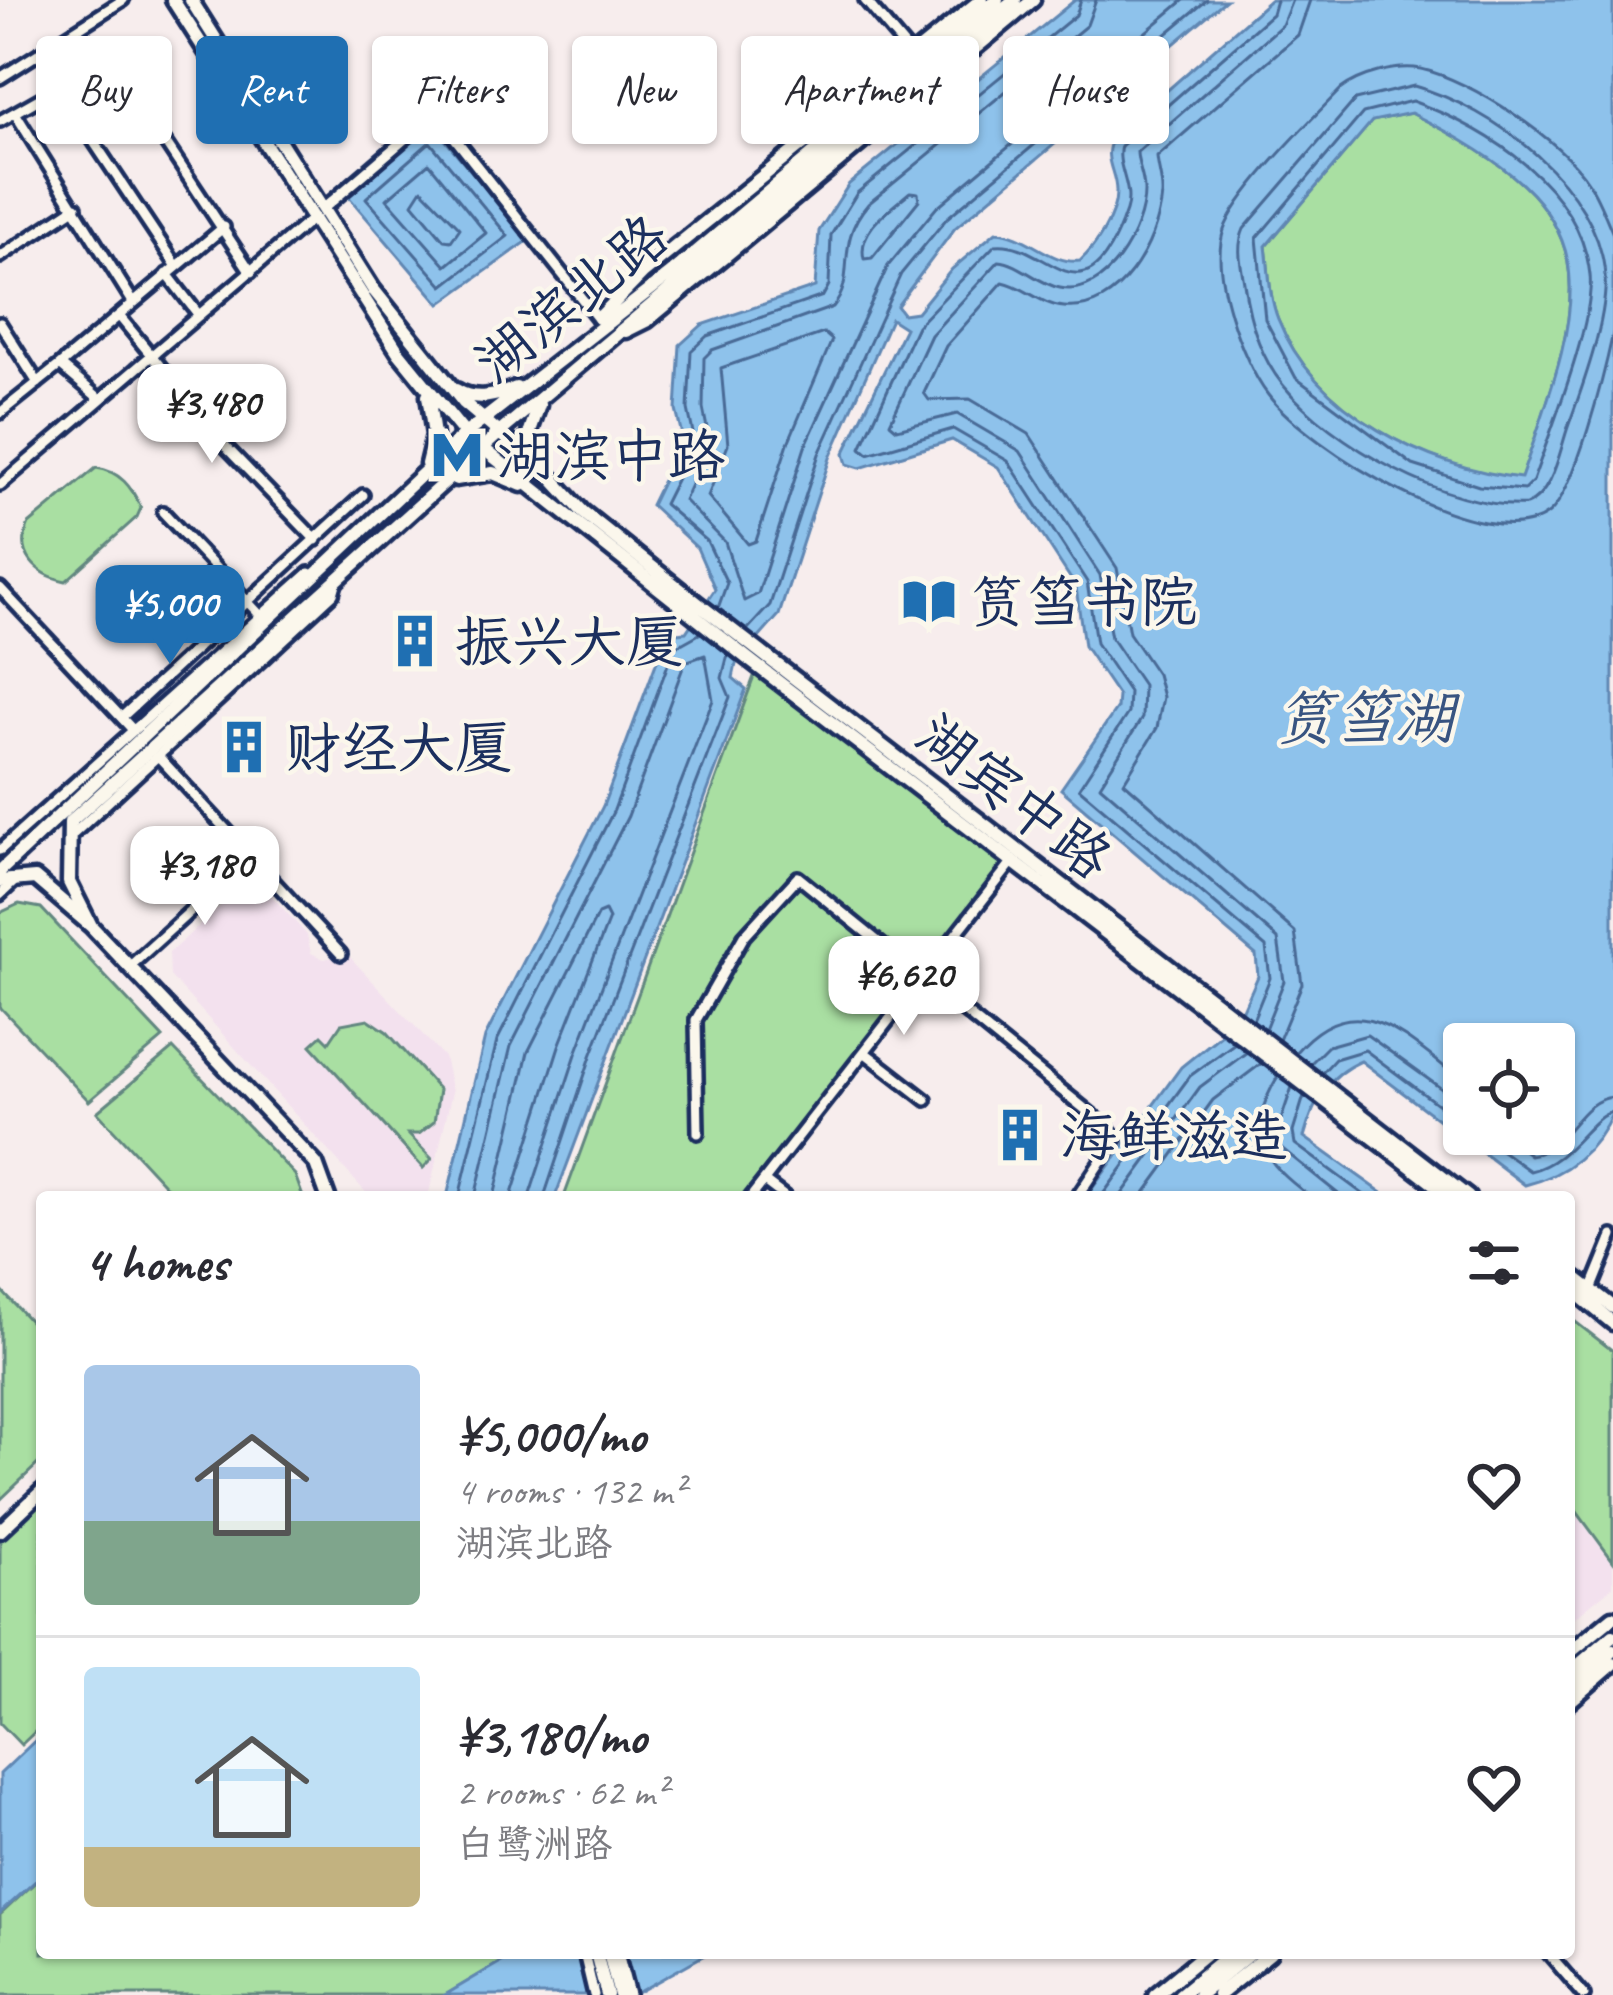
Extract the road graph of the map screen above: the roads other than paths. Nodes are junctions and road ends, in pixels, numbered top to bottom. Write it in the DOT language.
graph roads {
  1 [pos="123,0"];
  2 [pos="173,0"];
  3 [pos="191,0"];
  4 [pos="865,0"];
  5 [pos="981,0"];
  6 [pos="997,0"];
  7 [pos="1015,0"];
  8 [pos="1033,0"];
  9 [pos="895,36"];
  10 [pos="947,36"];
  11 [pos="954,36"];
  12 [pos="962,36"];
  13 [pos="0,79"];
  14 [pos="36,100"];
  15 [pos="15,112"];
  16 [pos="0,121"];
  17 [pos="95,144"];
  18 [pos="168,144"];
  19 [pos="815,144"];
  20 [pos="825,144"];
  21 [pos="831,144"];
  22 [pos="76,207"];
  23 [pos="318,213"];
  24 [pos="224,227"];
  25 [pos="0,256"];
  26 [pos="176,265"];
  27 [pos="250,272"];
  28 [pos="166,274"];
  29 [pos="133,302"];
  30 [pos="198,314"];
  31 [pos="120,316"];
  32 [pos="598,319"];
  33 [pos="0,322"];
  34 [pos="614,337"];
  35 [pos="570,347"];
  36 [pos="152,353"];
  37 [pos="60,365"];
  38 [pos="38,382"];
  39 [pos="528,383"];
  40 [pos="451,387"];
  41 [pos="545,394"];
  42 [pos="428,395"];
  43 [pos="100,400"];
  44 [pos="0,412"];
  45 [pos="484,421"];
  46 [pos="499,433"];
  47 [pos="465,434"];
  48 [pos="483,448"];
  49 [pos="423,472"];
  50 [pos="549,475"];
  51 [pos="0,485"];
  52 [pos="443,485"];
  53 [pos="537,492"];
  54 [pos="363,495"];
  55 [pos="163,512"];
  56 [pos="371,517"];
  57 [pos="316,539"];
  58 [pos="338,577"];
  59 [pos="0,587"];
  60 [pos="248,603"];
  61 [pos="693,608"];
  62 [pos="261,616"];
  63 [pos="122,717"];
  64 [pos="134,730"];
  65 [pos="158,756"];
  66 [pos="66,841"];
  67 [pos="0,850"];
  68 [pos="250,857"];
  69 [pos="1015,857"];
  70 [pos="0,871"];
  71 [pos="17,879"];
  72 [pos="0,881"];
  73 [pos="0,895"];
  74 [pos="91,926"];
  75 [pos="341,955"];
  76 [pos="129,967"];
  77 [pos="922,979"];
  78 [pos="864,1052"];
  79 [pos="1329,1099"];
  80 [pos="926,1100"];
  81 [pos="698,1133"];
  82 [pos="764,1181"];
  83 [pos="326,1191"];
  84 [pos="756,1191"];
  85 [pos="776,1191"];
  86 [pos="1081,1191"];
  87 [pos="1444,1191"];
  88 [pos="1459,1191"];
  89 [pos="1613,1236"];
  90 [pos="1575,1278"];
  91 [pos="1591,1290"];
  92 [pos="1575,1292"];
  93 [pos="1613,1307"];
  94 [pos="1613,1323"];
  95 [pos="36,1497"];
  96 [pos="0,1531"];
  97 [pos="1613,1617"];
  98 [pos="1613,1636"];
  99 [pos="1575,1648"];
  100 [pos="1613,1651"];
  101 [pos="1613,1664"];
  102 [pos="1575,1668"];
  103 [pos="1575,1683"];
  104 [pos="1575,1697"];
  105 [pos="585,1959"];
  106 [pos="598,1959"];
  107 [pos="615,1959"];
  108 [pos="616,1959"];
  109 [pos="1199,1959"];
  110 [pos="1224,1959"];
  111 [pos="1243,1959"];
  112 [pos="1263,1959"];
  113 [pos="1553,1959"];
  114 [pos="594,1995"];
  115 [pos="607,1995"];
  116 [pos="620,1995"];
  117 [pos="629,1995"];
  118 [pos="1155,1995"];
  119 [pos="1180,1995"];
  120 [pos="1199,1995"];
  121 [pos="1218,1995"];
  122 [pos="1584,1995"];
  1 -- 13 [label="street"];
  2 -- 23 [label="main road"];
  3 -- 23 [label="main road"];
  4 -- 9 [label="street"];
  5 -- 10 [label="main road"];
  6 -- 11 [label="main road, 湖滨北路"];
  7 -- 12 [label="main road, 湖滨北路"];
  8 -- 34 [label="main road"];
  14 -- 15 [label="street"];
  15 -- 16 [label="street"];
  15 -- 22 [label="street"];
  17 -- 26 [label="street"];
  18 -- 24 [label="street"];
  19 -- 32 [label="main road"];
  20 -- 35 [label="main road, 湖滨北路"];
  21 -- 34 [label="main road, 湖滨北路"];
  22 -- 25 [label="street"];
  22 -- 29 [label="street"];
  23 -- 27 [label="street"];
  23 -- 32 [label="street"];
  23 -- 40 [label="main road"];
  23 -- 42 [label="main road"];
  24 -- 26 [label="street"];
  24 -- 27 [label="street"];
  26 -- 28 [label="street"];
  27 -- 30 [label="street"];
  28 -- 29 [label="street"];
  28 -- 30 [label="street"];
  29 -- 31 [label="street"];
  30 -- 36 [label="street"];
  31 -- 36 [label="street"];
  31 -- 37 [label="street"];
  32 -- 35 [label="main road"];
  33 -- 38 [label="street"];
  34 -- 41 [label="main road, 湖滨北路"];
  35 -- 39 [label="main road, 湖滨北路"];
  36 -- 43 [label="street"];
  36 -- 57 [label="street"];
  37 -- 38 [label="street"];
  37 -- 43 [label="street"];
  38 -- 44 [label="street"];
  39 -- 40 [label="main road"];
  39 -- 45 [label="main road, 湖滨北路"];
  40 -- 45 [label="main road"];
  41 -- 46 [label="main road, 湖滨北路"];
  41 -- 50 [label="main road"];
  42 -- 47 [label="main road"];
  42 -- 49 [label="main road"];
  43 -- 51 [label="street"];
  45 -- 46 [label="main road"];
  45 -- 47 [label="main road, 湖滨北路"];
  46 -- 48 [label="main road, 湖滨北路"];
  46 -- 50 [label="main road"];
  47 -- 48 [label="main road"];
  47 -- 49 [label="main road, 湖滨北路"];
  48 -- 52 [label="main road, 湖滨北路"];
  48 -- 53 [label="main road"];
  49 -- 56 [label="main road, 湖滨北路"];
  50 -- 61 [label="main road"];
  52 -- 53 [label="main road"];
  52 -- 58 [label="main road, 湖滨北路"];
  53 -- 61 [label="main road"];
  54 -- 57 [label="street"];
  55 -- 60 [label="street"];
  56 -- 62 [label="street"];
  56 -- 70 [label="main road, 湖滨北路"];
  57 -- 60 [label="street"];
  58 -- 65 [label="street"];
  58 -- 66 [label="main road, 湖滨北路"];
  59 -- 63 [label="street"];
  60 -- 62 [label="street"];
  60 -- 63 [label="street"];
  61 -- 69 [label="main road, 湖宾中路"];
  62 -- 64 [label="street"];
  63 -- 64 [label="street"];
  64 -- 67 [label="street"];
  65 -- 66 [label="street"];
  65 -- 68 [label="street"];
  66 -- 74 [label="main road"];
  68 -- 75 [label="street"];
  68 -- 76 [label="street"];
  69 -- 77 [label="street"];
  69 -- 79 [label="main road, 湖宾中路"];
  71 -- 72 [label="main road"];
  71 -- 73 [label="street"];
  71 -- 74 [label="main road"];
  74 -- 76 [label="main road"];
  76 -- 83 [label="main road"];
  77 -- 78 [label="street"];
  77 -- 81 [label="street"];
  77 -- 86 [label="street"];
  78 -- 80 [label="street"];
  78 -- 82 [label="street"];
  79 -- 87 [label="main road"];
  79 -- 88 [label="main road"];
  82 -- 84 [label="street"];
  82 -- 85 [label="street"];
  89 -- 91 [label="street"];
  90 -- 91 [label="main road"];
  91 -- 93 [label="main road"];
  92 -- 94 [label="main road"];
  95 -- 96 [label="main road"];
  97 -- 99 [label="main road"];
  98 -- 102 [label="main road"];
  100 -- 103 [label="main road"];
  101 -- 104 [label="main road"];
  105 -- 114 [label="street"];
  106 -- 115 [label="main road"];
  107 -- 116 [label="main road"];
  108 -- 117 [label="street"];
  109 -- 118 [label="main road"];
  110 -- 119 [label="main road"];
  111 -- 120 [label="main road"];
  112 -- 121 [label="main road"];
  113 -- 122 [label="street"];
}
